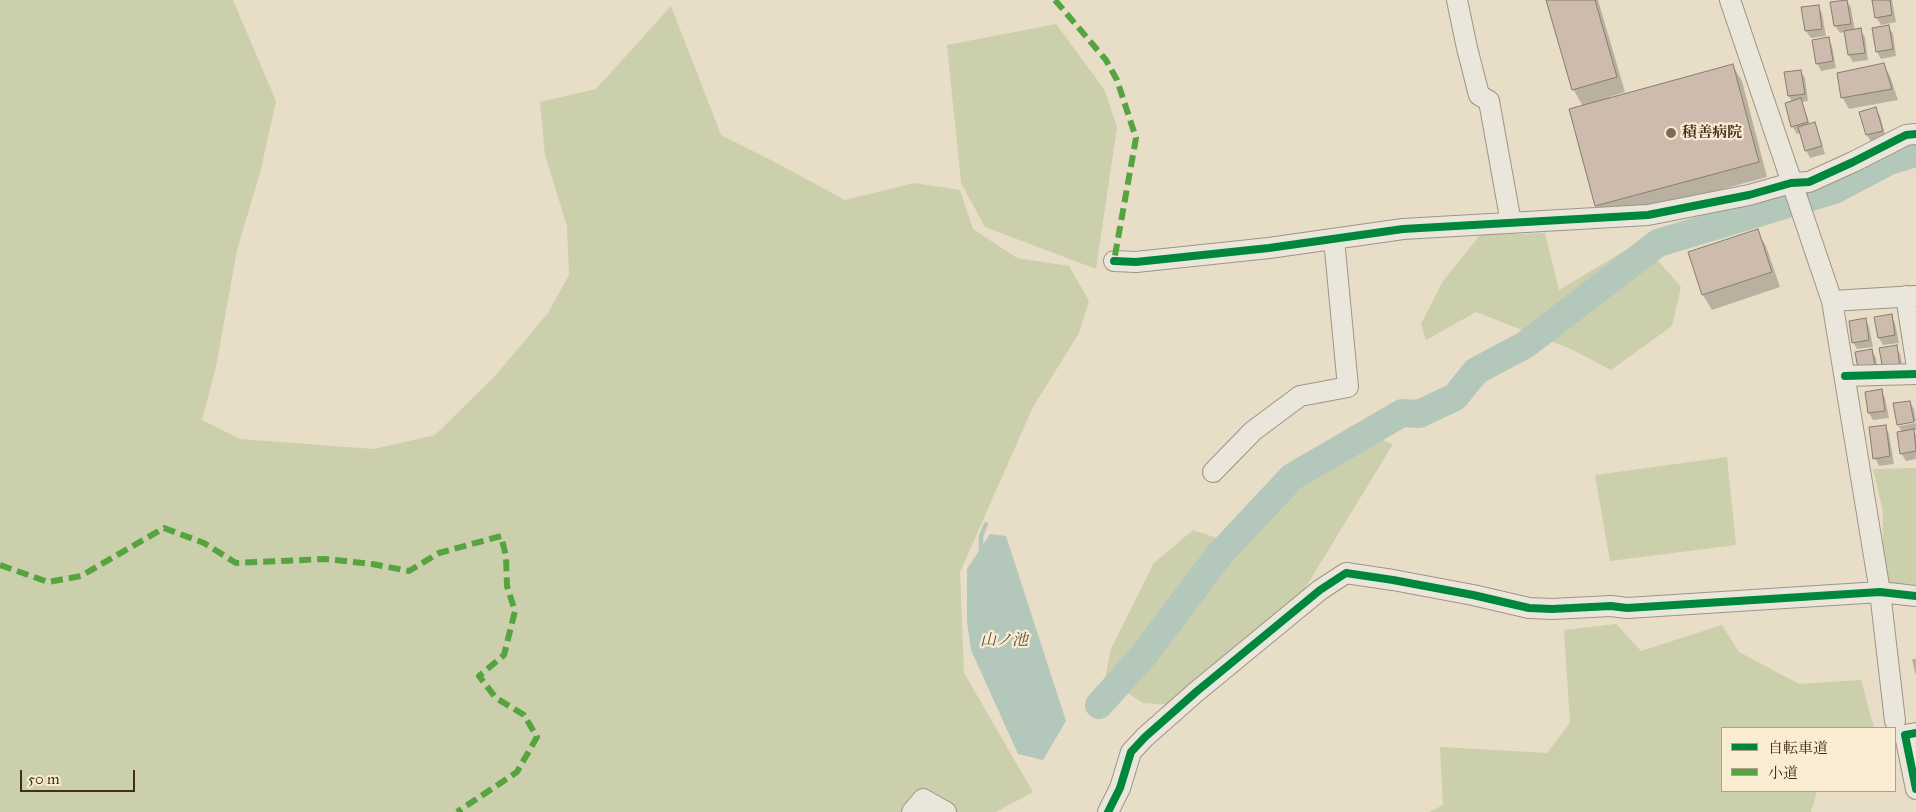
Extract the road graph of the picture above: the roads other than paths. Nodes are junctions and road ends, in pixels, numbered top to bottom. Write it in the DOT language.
graph roads {
  1 [pos="1457,0"];
  2 [pos="1730,0"];
  3 [pos="1916,134"];
  4 [pos="1794,188"];
  5 [pos="1511,223"];
  6 [pos="1334,239"];
  7 [pos="1114,261"];
  8 [pos="1911,296"];
  9 [pos="1832,301"];
  10 [pos="1916,361"];
  11 [pos="1916,374"];
  12 [pos="1845,376"];
  13 [pos="1213,472"];
  14 [pos="1880,592"];
  15 [pos="1916,596"];
  16 [pos="1895,721"];
  17 [pos="1916,733"];
  18 [pos="1916,789"];
  19 [pos="912,812"];
  20 [pos="946,812"];
  21 [pos="1108,812"];
  1 -- 5 [label="street"];
  2 -- 4 [label="street"];
  3 -- 4 [label="street"];
  4 -- 5 [label="street"];
  4 -- 9 [label="street"];
  5 -- 6 [label="street"];
  6 -- 7 [label="street"];
  6 -- 13 [label="street"];
  8 -- 9 [label="street"];
  8 -- 10 [label="street"];
  9 -- 12 [label="street"];
  11 -- 12 [label="street"];
  12 -- 14 [label="street"];
  14 -- 15 [label="street"];
  14 -- 16 [label="street"];
  14 -- 21 [label="street"];
  17 -- 18 [label="street"];
  19 -- 20 [label="street"];
}
